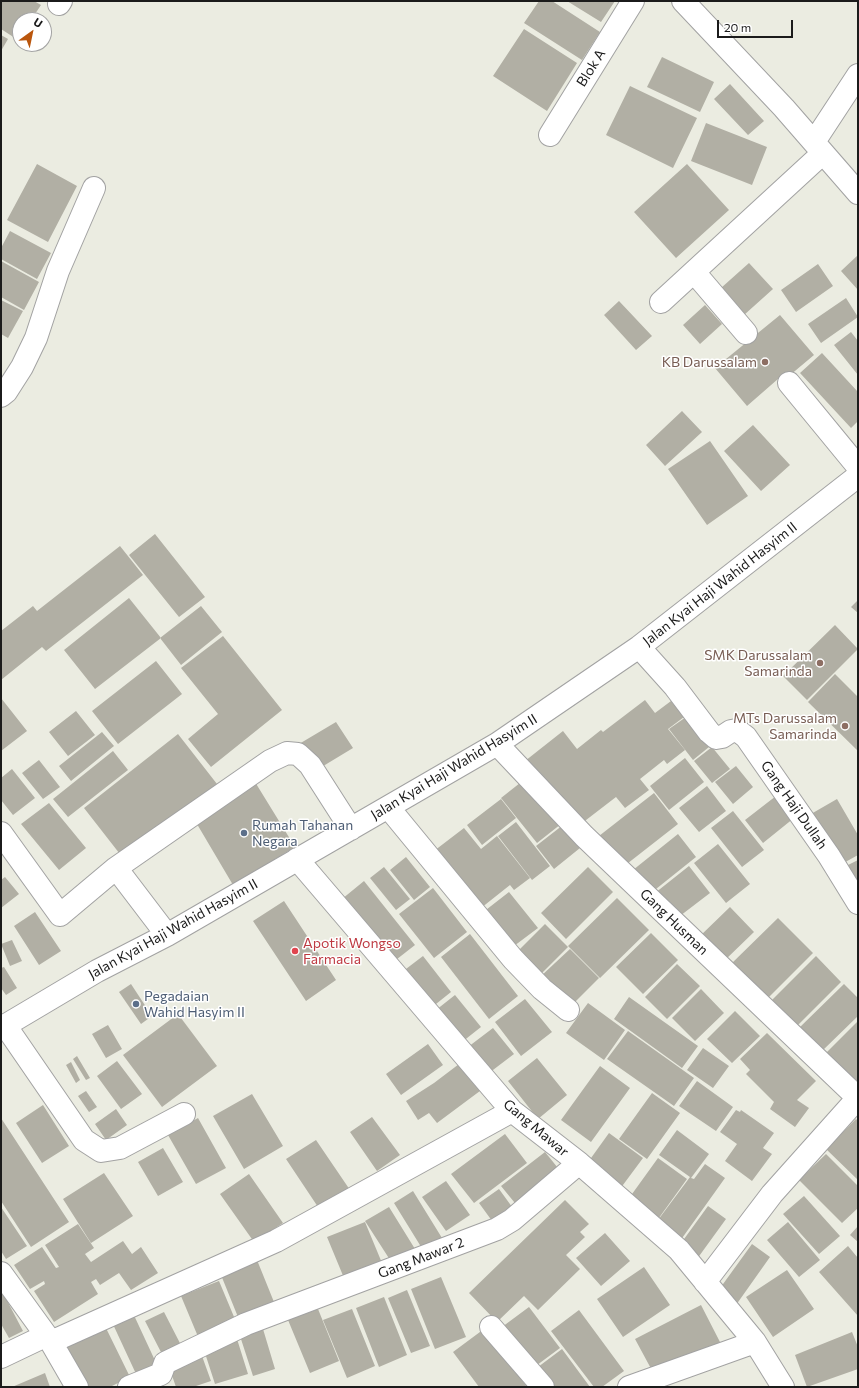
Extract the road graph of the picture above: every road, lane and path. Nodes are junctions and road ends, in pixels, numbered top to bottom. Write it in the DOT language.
graph roads {
  1 [pos="633,1"];
  2 [pos="683,1"];
  3 [pos="858,75"];
  4 [pos="550,135"];
  5 [pos="819,148"];
  6 [pos="94,188"];
  7 [pos="858,193"];
  8 [pos="694,272"];
  9 [pos="662,302"];
  10 [pos="746,333"];
  11 [pos="789,383"];
  12 [pos="1,396"];
  13 [pos="858,467"];
  14 [pos="858,476"];
  15 [pos="639,647"];
  16 [pos="497,744"];
  17 [pos="388,807"];
  18 [pos="351,829"];
  19 [pos="1,833"];
  20 [pos="297,859"];
  21 [pos="116,868"];
  22 [pos="858,904"];
  23 [pos="167,935"];
  24 [pos="568,1010"];
  25 [pos="3,1027"];
  26 [pos="512,1111"];
  27 [pos="184,1114"];
  28 [pos="579,1163"];
  29 [pos="1,1273"];
  30 [pos="705,1282"];
  31 [pos="491,1327"];
  32 [pos="48,1339"];
  33 [pos="756,1342"];
  34 [pos="1,1357"];
  35 [pos="77,1387"];
  36 [pos="129,1387"];
  37 [pos="543,1387"];
  38 [pos="629,1387"];
  39 [pos="783,1387"];
  1 -- 4 [label="street, Blok A"];
  2 -- 5 [label="street"];
  3 -- 5 [label="street"];
  5 -- 7 [label="street"];
  5 -- 8 [label="street"];
  6 -- 12 [label="street"];
  8 -- 9 [label="street"];
  8 -- 10 [label="street"];
  11 -- 13 [label="street"];
  14 -- 15 [label="street, Jalan Kyai Haji Wahid Hasyim II"];
  15 -- 16 [label="street, Jalan Kyai Haji Wahid Hasyim II"];
  15 -- 22 [label="street, Gang Haji Dullah"];
  16 -- 17 [label="street, Jalan Kyai Haji Wahid Hasyim II"];
  16 -- 30 [label="street, Gang Husman"];
  17 -- 18 [label="street, Jalan Kyai Haji Wahid Hasyim II"];
  17 -- 24 [label="street"];
  18 -- 20 [label="street, Jalan Kyai Haji Wahid Hasyim II"];
  18 -- 21 [label="street"];
  19 -- 21 [label="street"];
  20 -- 23 [label="street, Jalan Kyai Haji Wahid Hasyim II"];
  20 -- 26 [label="street, Gang Mawar"];
  21 -- 23 [label="street"];
  23 -- 25 [label="street, Jalan Kyai Haji Wahid Hasyim II"];
  25 -- 27 [label="street"];
  26 -- 28 [label="street, Gang Mawar"];
  26 -- 32 [label="street"];
  28 -- 30 [label="street, Gang Mawar"];
  28 -- 36 [label="street, Gang Mawar 2"];
  29 -- 32 [label="street"];
  30 -- 33 [label="street, Gang Mawar"];
  31 -- 37 [label="street"];
  32 -- 34 [label="street"];
  32 -- 35 [label="street"];
  33 -- 38 [label="street"];
  33 -- 39 [label="street, Gang Mawar"];
}
